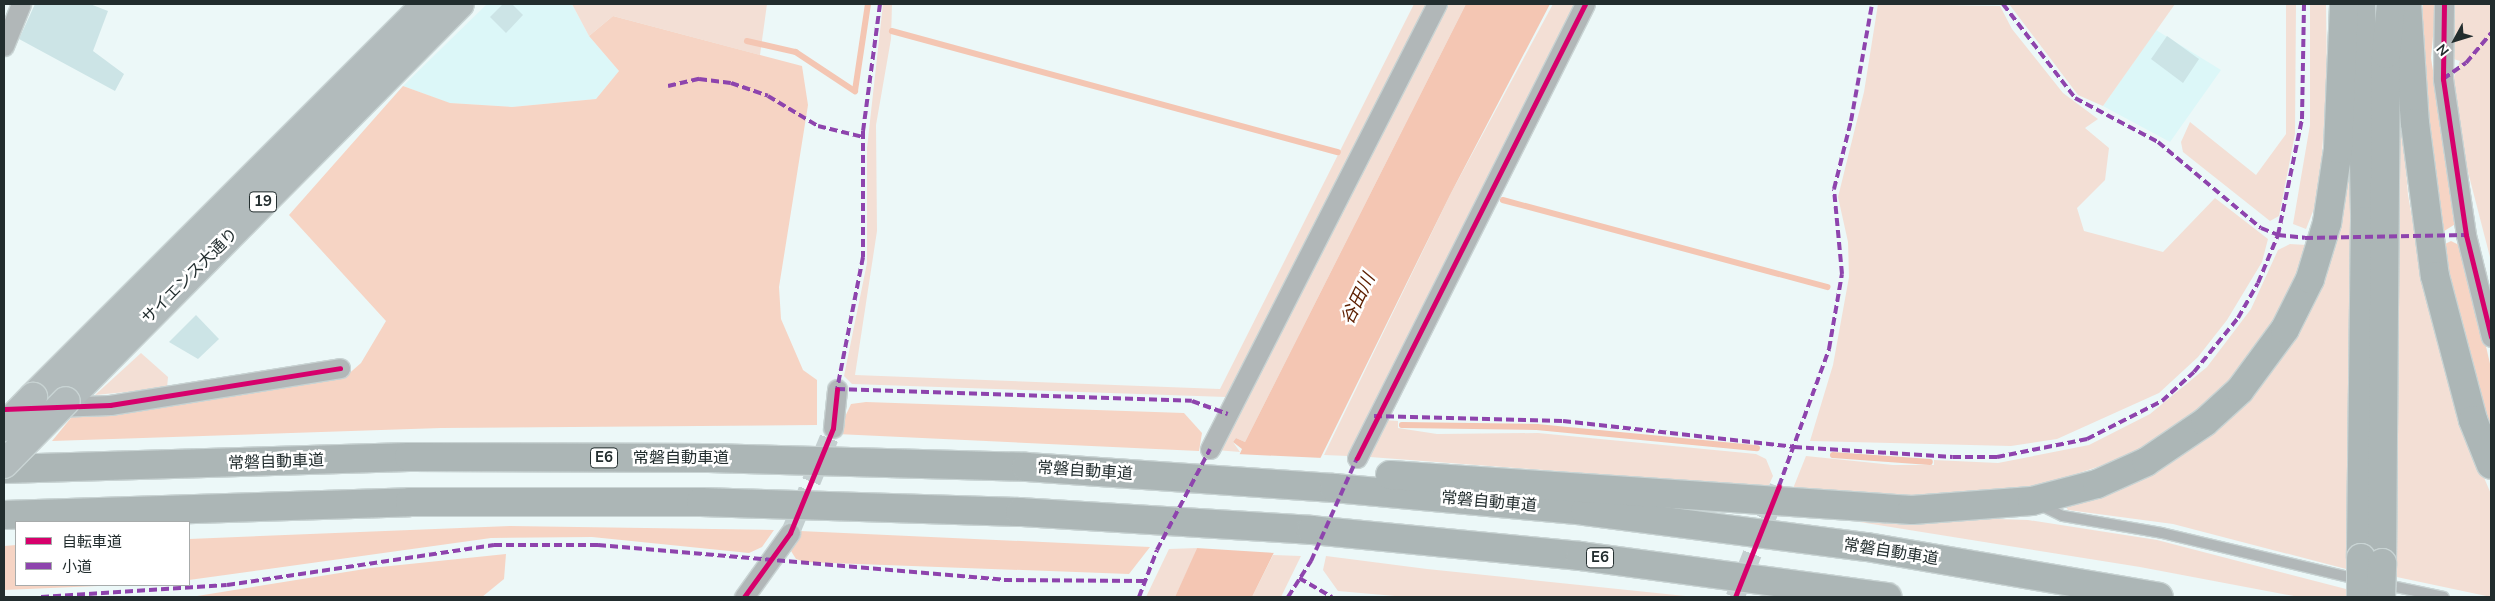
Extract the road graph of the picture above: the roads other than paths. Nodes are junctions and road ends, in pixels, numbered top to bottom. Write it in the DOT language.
graph roads {
  1 [pos="21,4"];
  2 [pos="426,4"];
  3 [pos="460,4"];
  4 [pos="1437,4"];
  5 [pos="1585,4"];
  6 [pos="2344,4"];
  7 [pos="2361,4"];
  8 [pos="2391,4"];
  9 [pos="2407,4"];
  10 [pos="2444,4"];
  11 [pos="4,46"];
  12 [pos="2491,337"];
  13 [pos="340,368"];
  14 [pos="837,389"];
  15 [pos="4,409"];
  16 [pos="4,427"];
  17 [pos="833,428"];
  18 [pos="1210,449"];
  19 [pos="4,464"];
  20 [pos="2491,465"];
  21 [pos="4,469"];
  22 [pos="1344,473"];
  23 [pos="2032,501"];
  24 [pos="4,515"];
  25 [pos="790,533"];
  26 [pos="2372,560"];
  27 [pos="744,597"];
  28 [pos="1887,597"];
  29 [pos="2159,597"];
  30 [pos="2361,597"];
  31 [pos="2381,597"];
  32 [pos="2444,597"];
  1 -- 11 [label="street"];
  2 -- 16 [label="main road, サイエンス大通り / 19, bridge"];
  3 -- 19 [label="main road, サイエンス大通り / 19, bridge"];
  4 -- 18 [label="street"];
  5 -- 22 [label="street"];
  6 -- 23 [label="highway"];
  7 -- 26 [label="highway"];
  8 -- 26 [label="highway"];
  9 -- 20 [label="highway"];
  10 -- 12 [label="street"];
  13 -- 15 [label="street"];
  14 -- 17 [label="street"];
  21 -- 22 [label="highway, 常磐自動車道 / E6"];
  22 -- 23 [label="highway"];
  22 -- 29 [label="highway, 常磐自動車道"];
  23 -- 32 [label="lane"];
  24 -- 28 [label="highway, E6"];
  25 -- 27 [label="street"];
  26 -- 30 [label="highway, bridge"];
  26 -- 31 [label="highway, bridge"];
}
